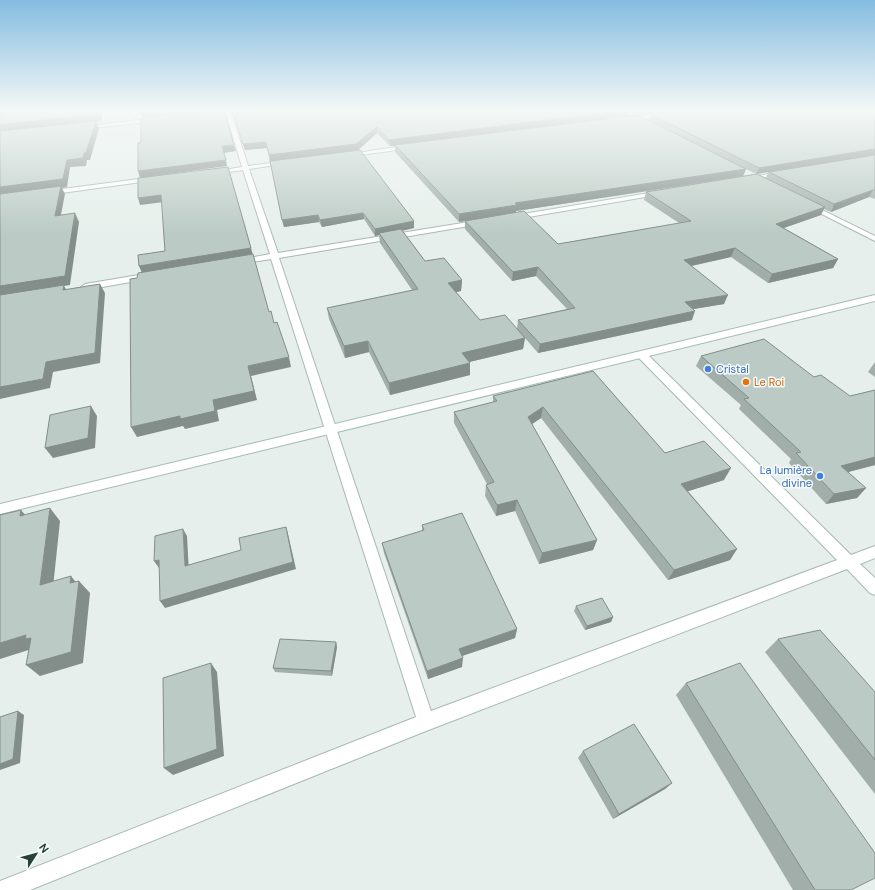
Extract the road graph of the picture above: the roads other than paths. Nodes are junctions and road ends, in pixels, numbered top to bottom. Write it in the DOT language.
graph roads {
  1 [pos="240,152"];
  2 [pos="374,152"];
  3 [pos="339,156"];
  4 [pos="292,162"];
  5 [pos="246,168"];
  6 [pos="741,171"];
  7 [pos="792,172"];
  8 [pos="206,173"];
  9 [pos="755,178"];
  10 [pos="159,179"];
  11 [pos="739,180"];
  12 [pos="769,185"];
  13 [pos="668,192"];
  14 [pos="41,194"];
  15 [pos="804,203"];
  16 [pos="503,219"];
  17 [pos="487,222"];
  18 [pos="875,239"];
  19 [pos="274,256"];
  20 [pos="227,264"];
  21 [pos="157,275"];
  22 [pos="78,288"];
  23 [pos="875,298"];
  24 [pos="641,354"];
  25 [pos="330,429"];
  26 [pos="0,509"];
  27 [pos="875,552"];
  28 [pos="849,562"];
  29 [pos="875,588"];
  30 [pos="426,722"];
  31 [pos="4,890"];
  1 -- 5 [label="street"];
  2 -- 3 [label="street"];
  4 -- 5 [label="street"];
  5 -- 8 [label="street"];
  5 -- 19 [label="street"];
  6 -- 9 [label="street"];
  7 -- 9 [label="street"];
  9 -- 11 [label="street"];
  9 -- 12 [label="street"];
  10 -- 14 [label="street"];
  13 -- 16 [label="street"];
  15 -- 18 [label="street"];
  17 -- 19 [label="street"];
  19 -- 20 [label="street"];
  19 -- 25 [label="street"];
  21 -- 22 [label="street"];
  23 -- 24 [label="street"];
  24 -- 25 [label="street"];
  24 -- 28 [label="street"];
  25 -- 26 [label="street"];
  25 -- 30 [label="street"];
  27 -- 28 [label="street"];
  28 -- 29 [label="street"];
  28 -- 30 [label="street"];
  30 -- 31 [label="street"];
}
